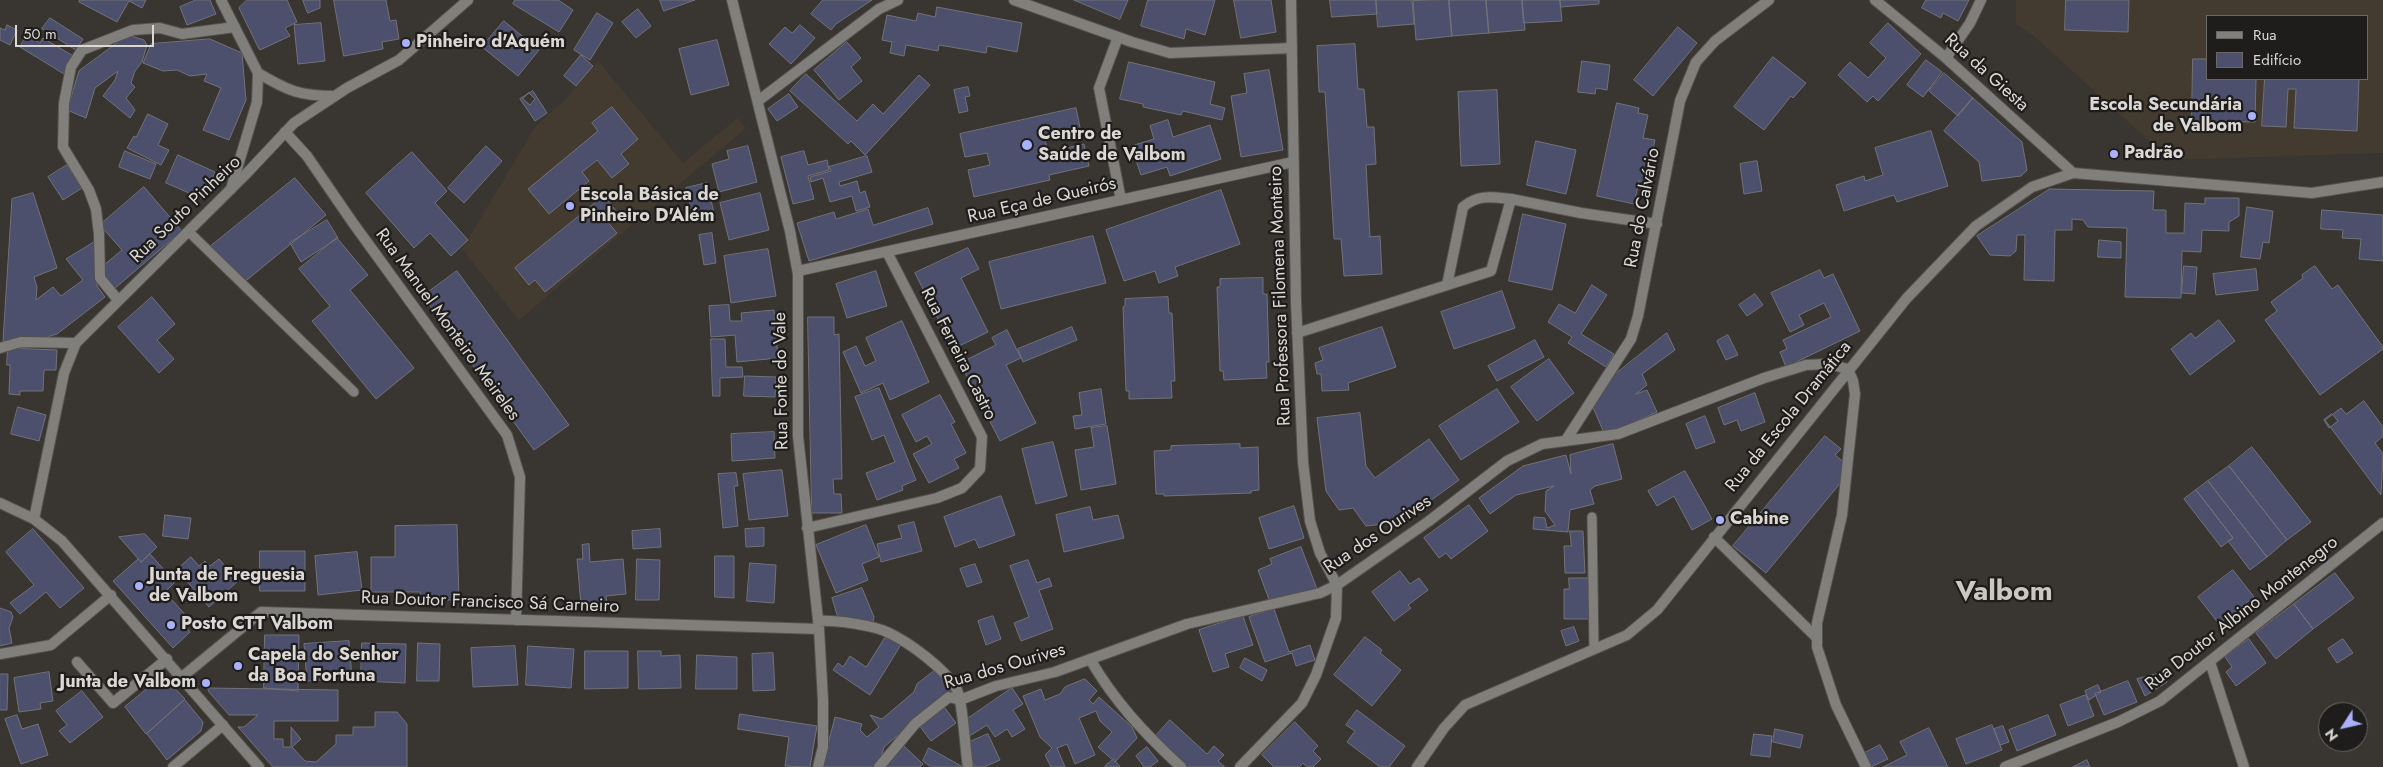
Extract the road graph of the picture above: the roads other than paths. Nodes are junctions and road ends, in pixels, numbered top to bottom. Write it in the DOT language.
graph roads {
  1 [pos="221,0"];
  2 [pos="468,0"];
  3 [pos="732,0"];
  4 [pos="898,0"];
  5 [pos="1014,0"];
  6 [pos="1291,0"];
  7 [pos="1769,0"];
  8 [pos="1875,0"];
  9 [pos="1981,0"];
  10 [pos="235,27"];
  11 [pos="1118,37"];
  12 [pos="1292,48"];
  13 [pos="1946,58"];
  14 [pos="258,73"];
  15 [pos="335,96"];
  16 [pos="758,101"];
  17 [pos="285,132"];
  18 [pos="1293,162"];
  19 [pos="2073,173"];
  20 [pos="2381,185"];
  21 [pos="231,189"];
  22 [pos="1511,199"];
  23 [pos="1121,200"];
  24 [pos="1657,224"];
  25 [pos="189,232"];
  26 [pos="887,252"];
  27 [pos="798,271"];
  28 [pos="1447,285"];
  29 [pos="118,300"];
  30 [pos="1297,333"];
  31 [pos="76,343"];
  32 [pos="0,348"];
  33 [pos="1848,369"];
  34 [pos="354,392"];
  35 [pos="1566,440"];
  36 [pos="0,503"];
  37 [pos="1592,517"];
  38 [pos="34,518"];
  39 [pos="2383,523"];
  40 [pos="807,528"];
  41 [pos="1714,537"];
  42 [pos="1337,585"];
  43 [pos="111,595"];
  44 [pos="516,620"];
  45 [pos="818,625"];
  46 [pos="1817,638"];
  47 [pos="1594,649"];
  48 [pos="0,654"];
  49 [pos="167,659"];
  50 [pos="1090,659"];
  51 [pos="77,662"];
  52 [pos="2210,662"];
  53 [pos="182,677"];
  54 [pos="960,700"];
  55 [pos="223,725"];
  56 [pos="173,767"];
  57 [pos="259,767"];
  58 [pos="818,767"];
  59 [pos="879,767"];
  60 [pos="968,767"];
  61 [pos="1181,767"];
  62 [pos="1240,767"];
  63 [pos="1417,767"];
  64 [pos="1866,767"];
  65 [pos="2005,767"];
  66 [pos="2244,767"];
  1 -- 10 [label="street"];
  2 -- 15 [label="street, Rua Souto Pinheiro"];
  3 -- 16 [label="street, Rua Fonte do Vale"];
  4 -- 16 [label="street"];
  5 -- 11 [label="street"];
  6 -- 12 [label="street, Rua Professora Filomena Monteiro"];
  7 -- 24 [label="street, Rua do Calvário"];
  8 -- 13 [label="street, Rua da Giesta"];
  9 -- 13 [label="street"];
  10 -- 14 [label="street"];
  10 -- 29 [label="street"];
  11 -- 12 [label="street"];
  11 -- 23 [label="street"];
  12 -- 18 [label="street, Rua Professora Filomena Monteiro"];
  13 -- 19 [label="street, Rua da Giesta"];
  14 -- 15 [label="street"];
  14 -- 21 [label="street"];
  15 -- 17 [label="street, Rua Souto Pinheiro"];
  16 -- 27 [label="street, Rua Fonte do Vale"];
  17 -- 21 [label="street, Rua Souto Pinheiro"];
  17 -- 44 [label="street, Rua Manuel Monteiro Meireles"];
  18 -- 23 [label="street, Rua Eça de Queirós"];
  18 -- 30 [label="street, Rua Professora Filomena Monteiro"];
  19 -- 20 [label="street"];
  19 -- 33 [label="street, Rua da Escola Dramática"];
  21 -- 25 [label="street, Rua Souto Pinheiro"];
  22 -- 24 [label="street"];
  22 -- 28 [label="street"];
  22 -- 28 [label="street"];
  23 -- 26 [label="street, Rua Eça de Queirós"];
  24 -- 35 [label="street, Rua do Calvário"];
  25 -- 29 [label="street, Rua Souto Pinheiro"];
  25 -- 34 [label="lane"];
  26 -- 27 [label="street, Rua Eça de Queirós"];
  26 -- 40 [label="street, Rua Ferreira Castro"];
  27 -- 40 [label="street, Rua Fonte do Vale"];
  28 -- 30 [label="street"];
  29 -- 31 [label="street, Rua Souto Pinheiro"];
  30 -- 42 [label="street, Rua Professora Filomena Monteiro"];
  31 -- 32 [label="street"];
  31 -- 38 [label="street, Rua Souto Pinheiro"];
  33 -- 35 [label="street, Rua dos Ourives"];
  33 -- 41 [label="street, Rua da Escola Dramática"];
  33 -- 46 [label="street"];
  35 -- 42 [label="street, Rua dos Ourives"];
  36 -- 38 [label="street"];
  37 -- 47 [label="lane"];
  38 -- 43 [label="street"];
  39 -- 52 [label="street, Rua Doutor Albino Montenegro"];
  40 -- 45 [label="street, Rua Fonte do Vale"];
  41 -- 46 [label="street"];
  41 -- 47 [label="street, Rua da Escola Dramática"];
  42 -- 50 [label="street, Rua dos Ourives"];
  42 -- 62 [label="street"];
  43 -- 48 [label="street"];
  43 -- 49 [label="street"];
  44 -- 45 [label="street, Rua Doutor Francisco Sá Carneiro"];
  44 -- 53 [label="street, Rua Doutor Francisco Sá Carneiro"];
  45 -- 54 [label="street, Rua Doutor Francisco Sá Carneiro"];
  45 -- 58 [label="street, Rua Fonte do Vale"];
  46 -- 64 [label="street"];
  47 -- 63 [label="street, Rua da Escola Dramática"];
  49 -- 51 [label="street"];
  49 -- 53 [label="street"];
  50 -- 54 [label="street, Rua dos Ourives"];
  50 -- 61 [label="street"];
  52 -- 65 [label="street, Rua Doutor Albino Montenegro"];
  52 -- 66 [label="street"];
  53 -- 55 [label="street"];
  54 -- 59 [label="street, Rua dos Ourives"];
  54 -- 60 [label="street"];
  55 -- 56 [label="street"];
  55 -- 57 [label="street"];
}
